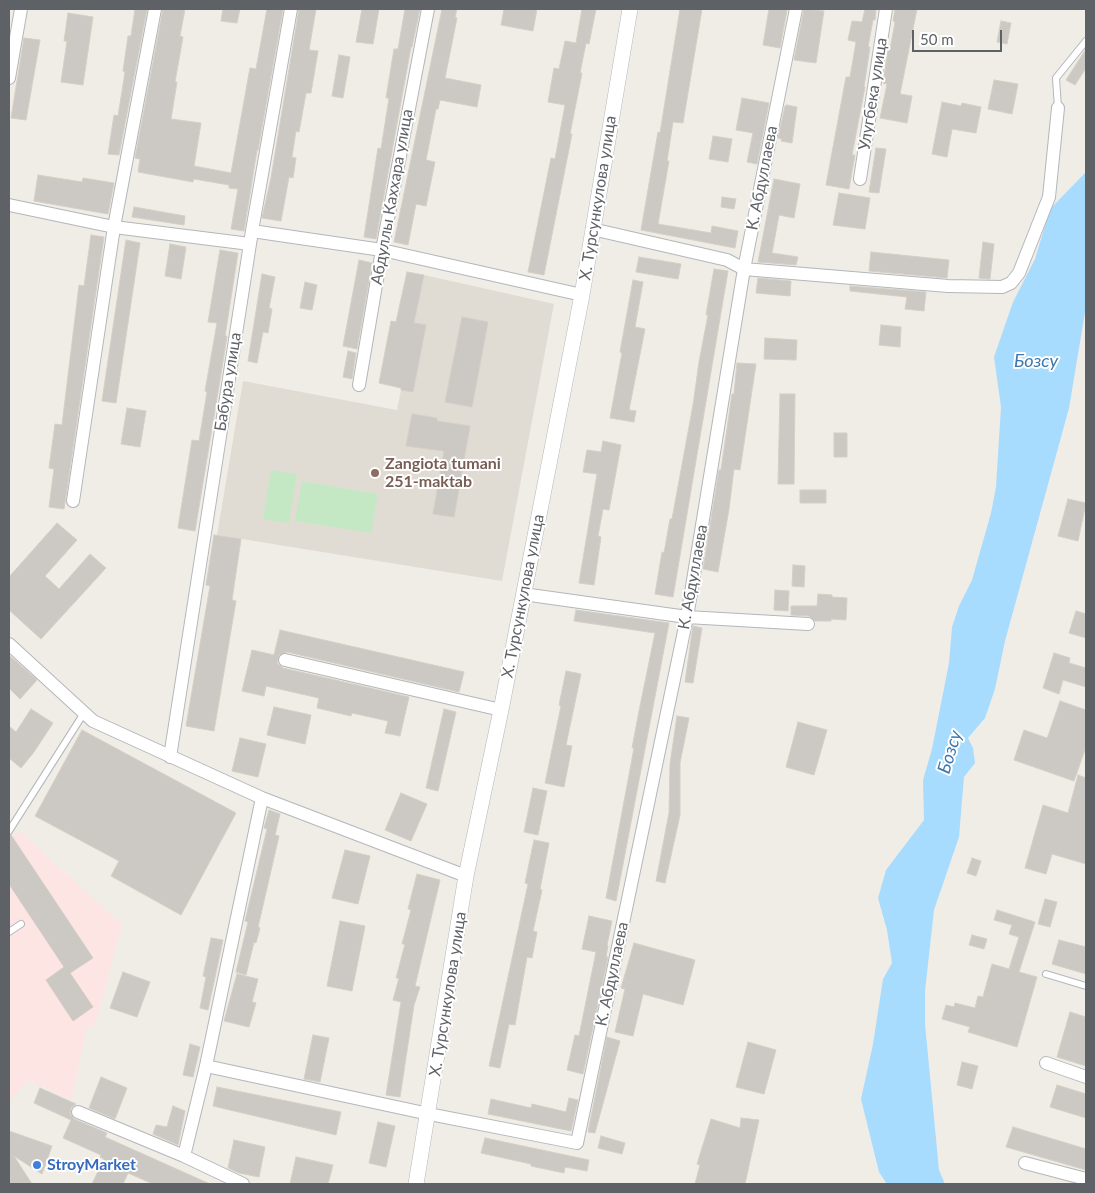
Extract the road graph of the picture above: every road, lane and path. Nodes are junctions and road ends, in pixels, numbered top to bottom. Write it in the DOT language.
graph roads {
  1 [pos="21,9"];
  2 [pos="155,9"];
  3 [pos="291,9"];
  4 [pos="428,9"];
  5 [pos="630,9"];
  6 [pos="796,9"];
  7 [pos="886,9"];
  8 [pos="1086,41"];
  9 [pos="9,78"];
  10 [pos="1058,108"];
  11 [pos="860,179"];
  12 [pos="9,205"];
  13 [pos="114,227"];
  14 [pos="592,228"];
  15 [pos="252,231"];
  16 [pos="250,244"];
  17 [pos="382,250"];
  18 [pos="744,269"];
  19 [pos="582,295"];
  20 [pos="359,385"];
  21 [pos="73,501"];
  22 [pos="523,594"];
  23 [pos="687,617"];
  24 [pos="808,624"];
  25 [pos="9,644"];
  26 [pos="285,660"];
  27 [pos="501,710"];
  28 [pos="84,713"];
  29 [pos="170,757"];
  30 [pos="262,798"];
  31 [pos="9,831"];
  32 [pos="466,876"];
  33 [pos="22,924"];
  34 [pos="9,932"];
  35 [pos="1046,974"];
  36 [pos="1086,986"];
  37 [pos="1046,1063"];
  38 [pos="206,1066"];
  39 [pos="1086,1077"];
  40 [pos="78,1112"];
  41 [pos="428,1114"];
  42 [pos="184,1156"];
  43 [pos="1025,1163"];
  44 [pos="1086,1179"];
  45 [pos="243,1184"];
  46 [pos="416,1184"];
  1 -- 9 [label="street"];
  2 -- 13 [label="street"];
  3 -- 15 [label="street, Бабура улица"];
  4 -- 17 [label="street, Абдуллы Каххара улица"];
  5 -- 14 [label="street, Х. Турсункулова улица"];
  6 -- 18 [label="street, К. Абдуллаева"];
  7 -- 11 [label="street, Улугбека улица"];
  8 -- 10 [label="lane"];
  10 -- 18 [label="street"];
  12 -- 13 [label="street"];
  13 -- 16 [label="street"];
  13 -- 21 [label="street"];
  14 -- 18 [label="street"];
  14 -- 19 [label="street, Х. Турсункулова улица"];
  15 -- 16 [label="street, Бабура улица"];
  15 -- 17 [label="street"];
  16 -- 29 [label="street, Бабура улица"];
  17 -- 19 [label="street"];
  17 -- 20 [label="street, Абдуллы Каххара улица"];
  18 -- 23 [label="street, К. Абдуллаева"];
  19 -- 22 [label="street, Х. Турсункулова улица"];
  22 -- 23 [label="street"];
  22 -- 27 [label="street, Х. Турсункулова улица"];
  23 -- 24 [label="street"];
  23 -- 41 [label="street, К. Абдуллаева"];
  25 -- 28 [label="street"];
  26 -- 27 [label="street"];
  27 -- 32 [label="street, Х. Турсункулова улица"];
  28 -- 29 [label="street"];
  28 -- 31 [label="lane"];
  29 -- 30 [label="street"];
  30 -- 32 [label="street"];
  30 -- 38 [label="street"];
  32 -- 41 [label="street, Х. Турсункулова улица"];
  33 -- 34 [label="lane"];
  35 -- 36 [label="lane"];
  37 -- 39 [label="street"];
  38 -- 41 [label="street"];
  38 -- 42 [label="street"];
  40 -- 42 [label="street"];
  41 -- 46 [label="street, Х. Турсункулова улица"];
  42 -- 45 [label="street"];
  43 -- 44 [label="street"];
}
